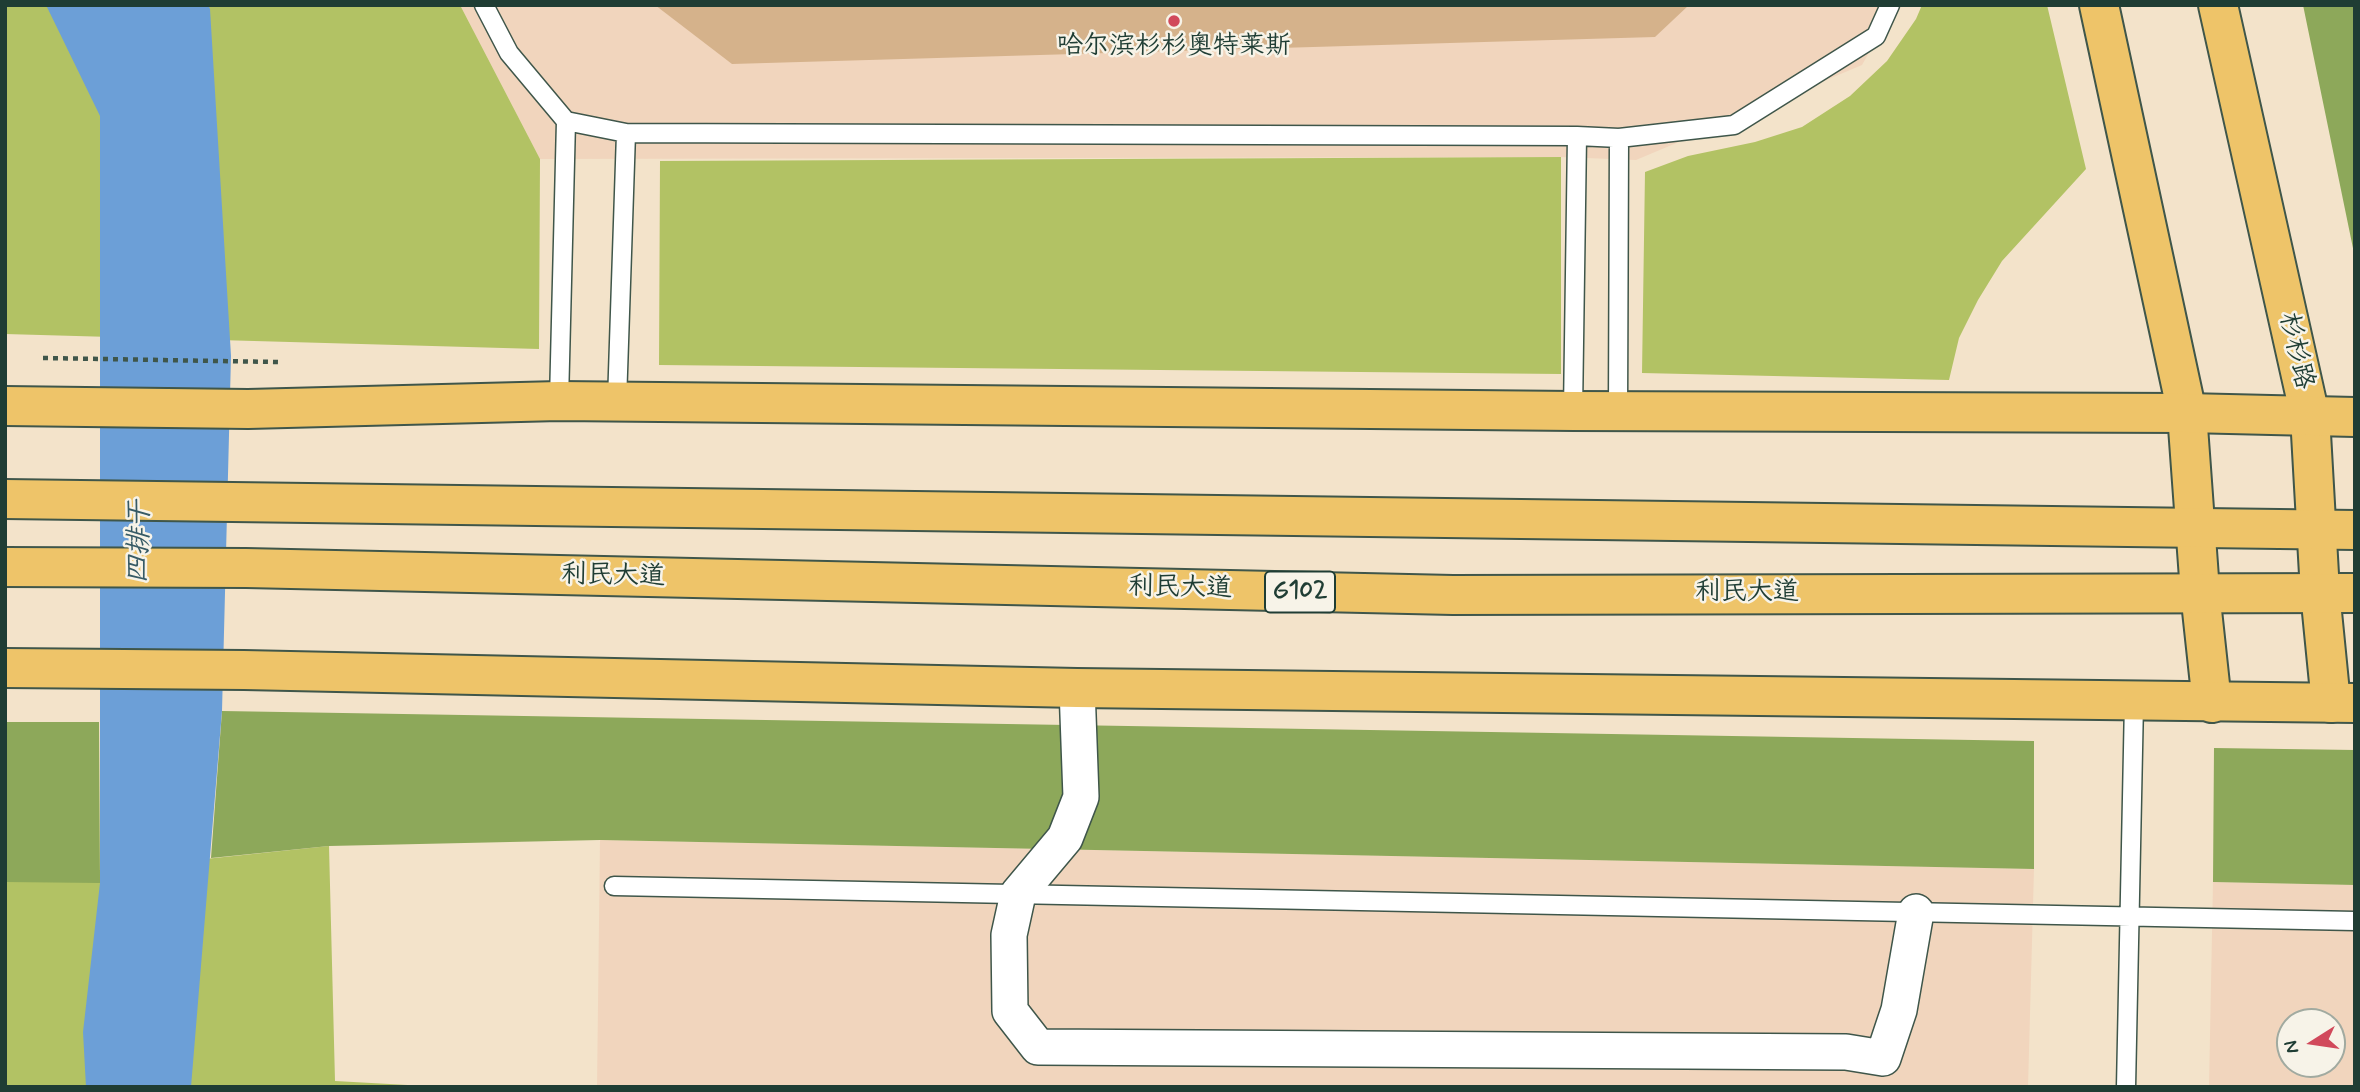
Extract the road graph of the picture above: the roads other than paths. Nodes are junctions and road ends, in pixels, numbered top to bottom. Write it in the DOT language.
graph roads {
  1 [pos="484,5"];
  2 [pos="1890,5"];
  3 [pos="2099,5"];
  4 [pos="2218,5"];
  5 [pos="566,121"];
  6 [pos="626,133"];
  7 [pos="1577,136"];
  8 [pos="1619,138"];
  9 [pos="559,401"];
  10 [pos="617,402"];
  11 [pos="5,406"];
  12 [pos="1573,411"];
  13 [pos="1618,411"];
  14 [pos="2187,413"];
  15 [pos="2310,416"];
  16 [pos="2355,417"];
  17 [pos="5,499"];
  18 [pos="2195,528"];
  19 [pos="2315,529"];
  20 [pos="2355,530"];
  21 [pos="5,567"];
  22 [pos="2200,592"];
  23 [pos="2337,592"];
  24 [pos="5,668"];
  25 [pos="1076,688"];
  26 [pos="2134,702"];
  27 [pos="2212,703"];
  28 [pos="2343,703"];
  29 [pos="614,886"];
  30 [pos="1018,894"];
  31 [pos="1916,912"];
  32 [pos="2129,916"];
  33 [pos="2355,921"];
  34 [pos="2126,1087"];
  1 -- 5 [label="lane"];
  2 -- 8 [label="lane"];
  3 -- 14 [label="main road"];
  4 -- 15 [label="main road, 杉杉路"];
  5 -- 6 [label="lane"];
  5 -- 9 [label="lane"];
  6 -- 7 [label="lane"];
  6 -- 10 [label="lane"];
  7 -- 8 [label="lane"];
  7 -- 12 [label="lane"];
  8 -- 13 [label="lane"];
  9 -- 10 [label="main road"];
  9 -- 11 [label="main road"];
  10 -- 12 [label="main road"];
  12 -- 13 [label="main road"];
  13 -- 14 [label="main road"];
  14 -- 15 [label="main road"];
  14 -- 18 [label="main road"];
  15 -- 16 [label="main road"];
  15 -- 19 [label="main road, 杉杉路"];
  17 -- 18 [label="main road"];
  18 -- 19 [label="main road"];
  18 -- 22 [label="main road"];
  19 -- 20 [label="main road"];
  19 -- 23 [label="main road, 杉杉路"];
  21 -- 22 [label="main road, 利民大道 / G102"];
  22 -- 23 [label="main road, 利民大道 / G102"];
  22 -- 27 [label="main road"];
  23 -- 28 [label="main road, 杉杉路"];
  24 -- 25 [label="main road"];
  25 -- 26 [label="main road"];
  25 -- 30 [label="street"];
  26 -- 27 [label="main road"];
  26 -- 32 [label="lane"];
  27 -- 28 [label="main road"];
  29 -- 30 [label="lane"];
  30 -- 31 [label="lane"];
  30 -- 31 [label="street"];
  31 -- 32 [label="lane"];
  32 -- 33 [label="lane"];
  32 -- 34 [label="lane"];
}
